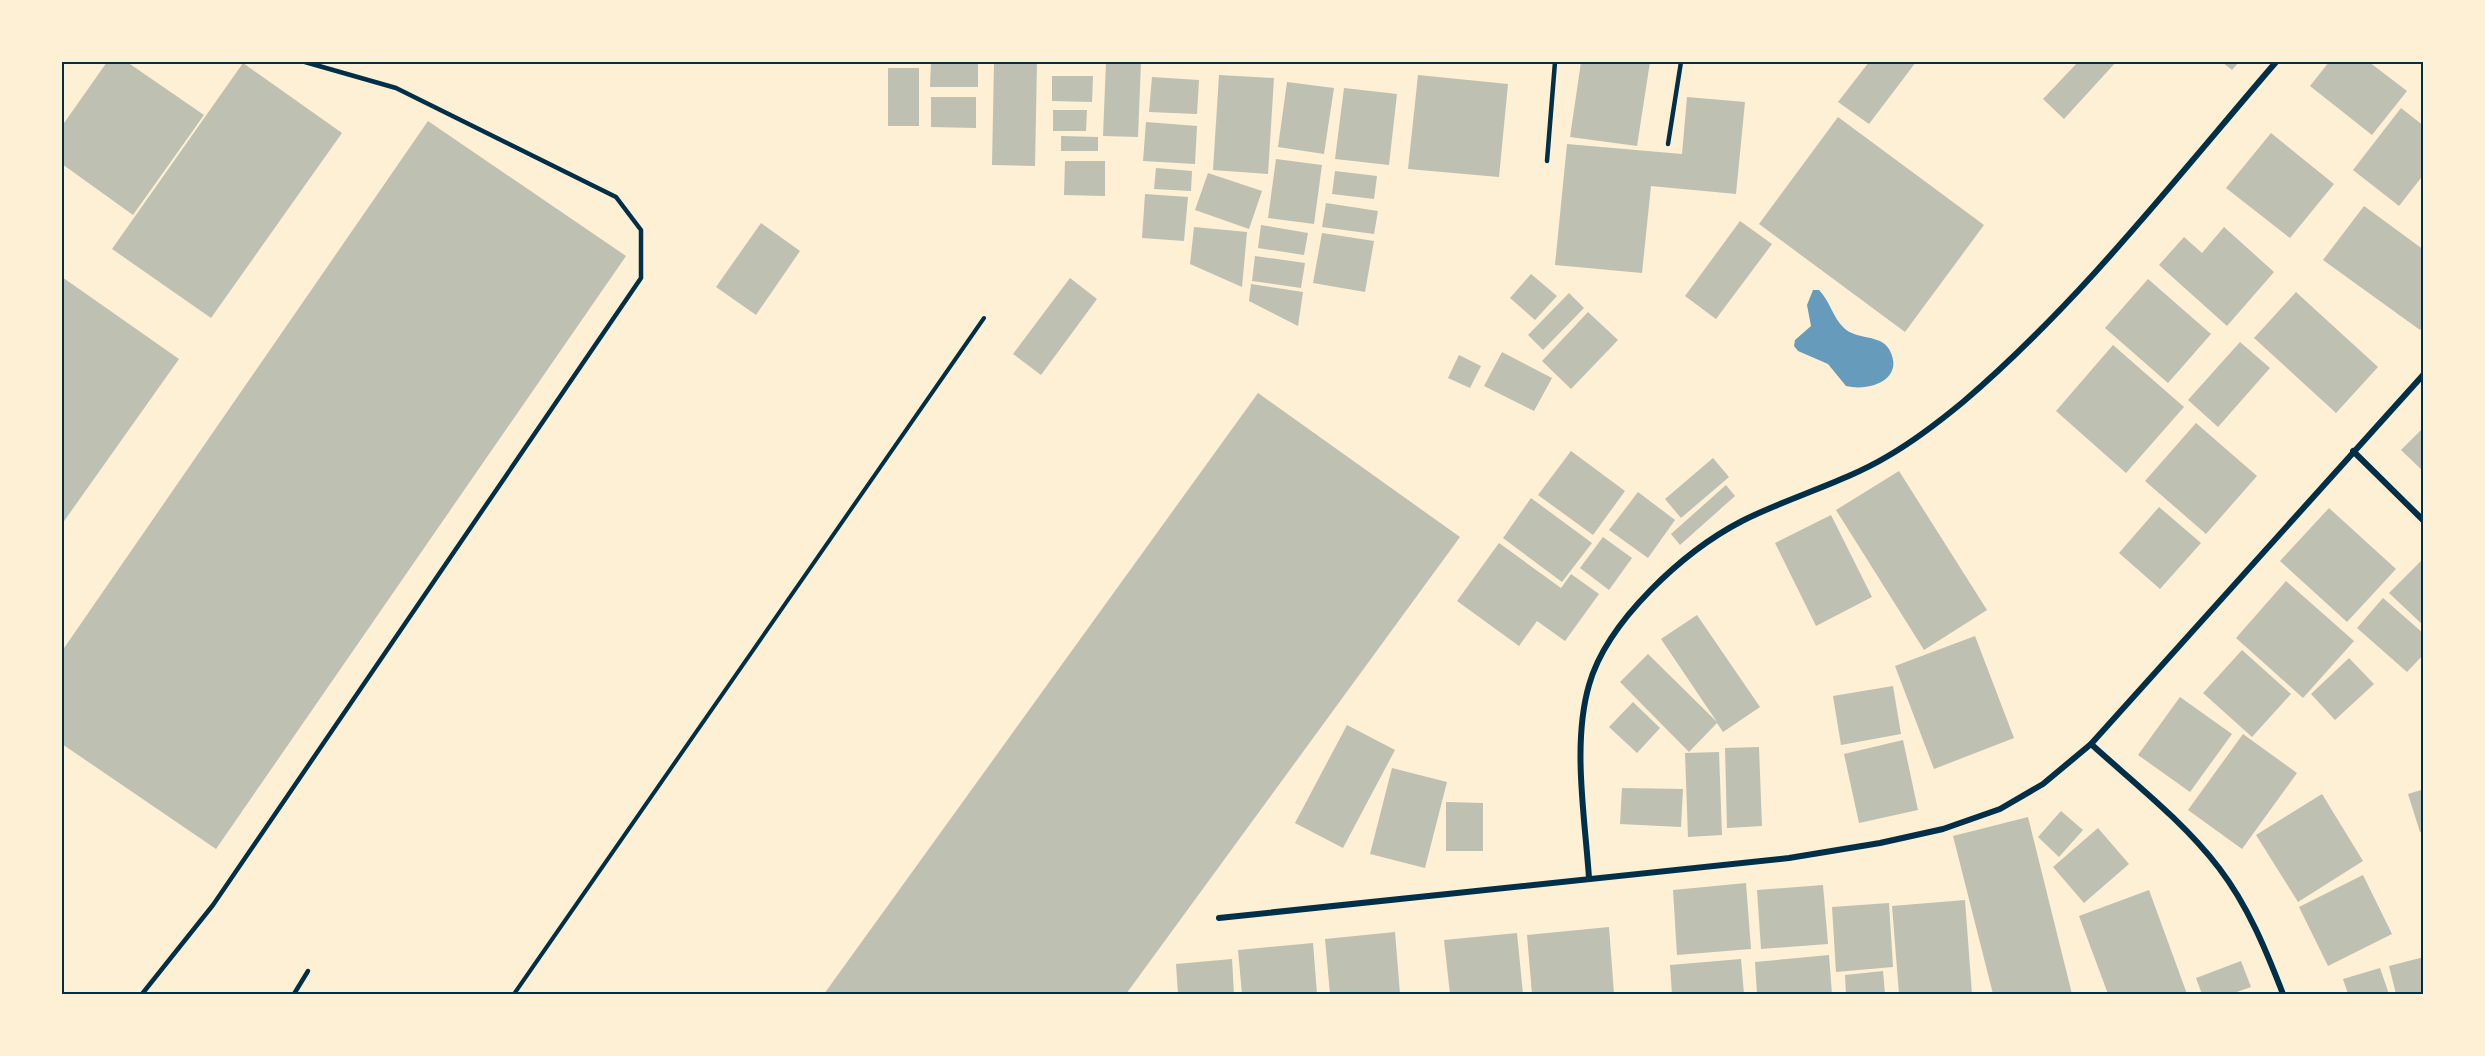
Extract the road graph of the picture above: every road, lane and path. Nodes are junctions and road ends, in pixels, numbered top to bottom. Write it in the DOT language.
graph roads {
  1 [pos="305,62"];
  2 [pos="1555,62"];
  3 [pos="1681,62"];
  4 [pos="2276,62"];
  5 [pos="1668,144"];
  6 [pos="1547,161"];
  7 [pos="984,318"];
  8 [pos="2424,374"];
  9 [pos="2353,451"];
  10 [pos="2424,521"];
  11 [pos="2091,744"];
  12 [pos="1589,878"];
  13 [pos="1219,918"];
  14 [pos="308,971"];
  15 [pos="142,994"];
  16 [pos="294,994"];
  17 [pos="514,994"];
  18 [pos="2283,994"];
  1 -- 15 [label="lane"];
  2 -- 6 [label="lane"];
  3 -- 5 [label="lane"];
  4 -- 12 [label="street"];
  7 -- 17 [label="path"];
  8 -- 9 [label="street"];
  9 -- 10 [label="street"];
  9 -- 11 [label="street"];
  11 -- 12 [label="street"];
  11 -- 18 [label="street"];
  12 -- 13 [label="street"];
  14 -- 16 [label="lane"];
}
